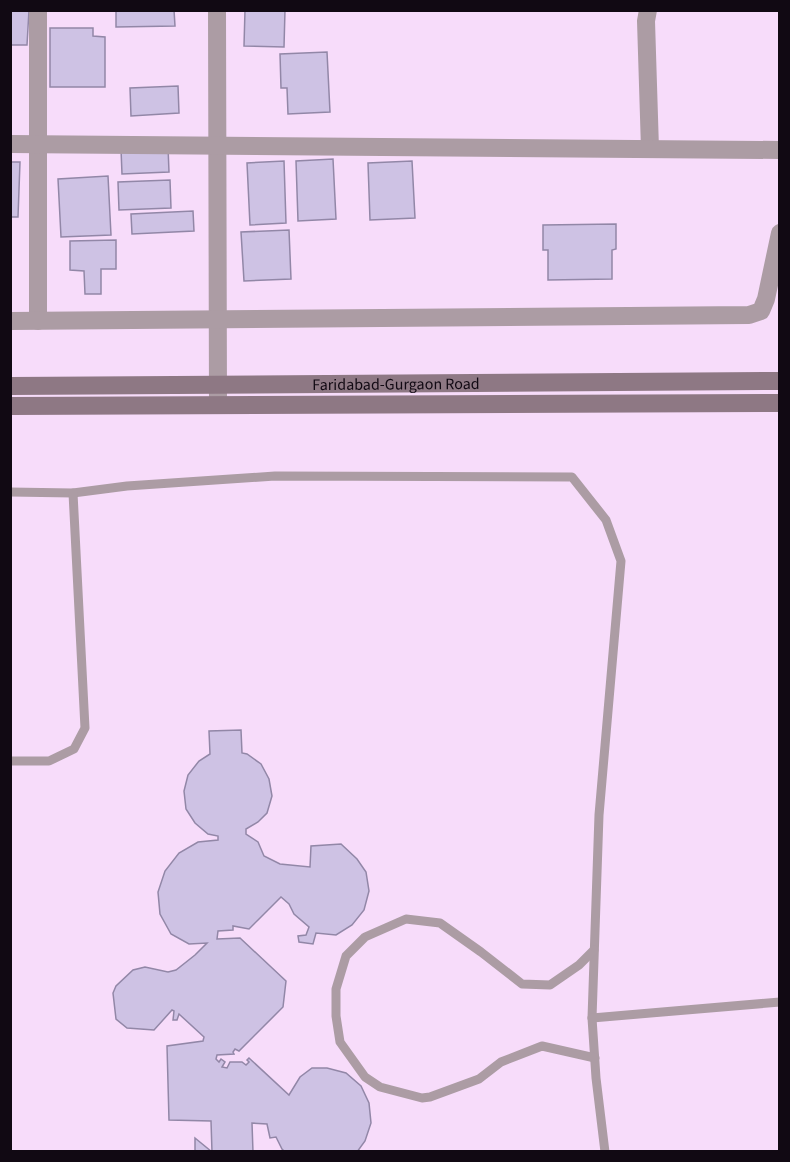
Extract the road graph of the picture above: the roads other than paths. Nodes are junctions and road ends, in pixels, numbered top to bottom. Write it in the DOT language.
graph roads {
  1 [pos="38,10"];
  2 [pos="217,10"];
  3 [pos="648,10"];
  4 [pos="10,144"];
  5 [pos="38,144"];
  6 [pos="217,146"];
  7 [pos="650,149"];
  8 [pos="780,150"];
  9 [pos="780,233"];
  10 [pos="218,320"];
  11 [pos="10,321"];
  12 [pos="38,321"];
  13 [pos="780,381"];
  14 [pos="218,385"];
  15 [pos="10,386"];
  16 [pos="780,403"];
  17 [pos="218,405"];
  18 [pos="10,406"];
  19 [pos="10,492"];
  20 [pos="73,493"];
  21 [pos="10,761"];
  22 [pos="594,951"];
  23 [pos="780,1002"];
  24 [pos="592,1018"];
  25 [pos="595,1058"];
  26 [pos="605,1152"];
  1 -- 5 [label="street"];
  2 -- 6 [label="street"];
  3 -- 7 [label="street"];
  4 -- 5 [label="street"];
  5 -- 6 [label="street"];
  5 -- 12 [label="street"];
  6 -- 7 [label="street"];
  6 -- 10 [label="street"];
  7 -- 8 [label="street"];
  9 -- 10 [label="street"];
  10 -- 12 [label="street"];
  10 -- 14 [label="street"];
  11 -- 12 [label="street"];
  13 -- 14 [label="main road, Faridabad-Gurgaon Road"];
  14 -- 15 [label="main road, Faridabad-Gurgaon Road"];
  14 -- 17 [label="street"];
  16 -- 17 [label="main road, Faridabad-Gurgaon Road"];
  17 -- 18 [label="main road, Faridabad-Gurgaon Road"];
  19 -- 20 [label="lane"];
  20 -- 21 [label="lane"];
  20 -- 22 [label="lane"];
  22 -- 24 [label="lane"];
  22 -- 25 [label="lane"];
  23 -- 24 [label="lane"];
  24 -- 25 [label="lane"];
  25 -- 26 [label="lane"];
}
